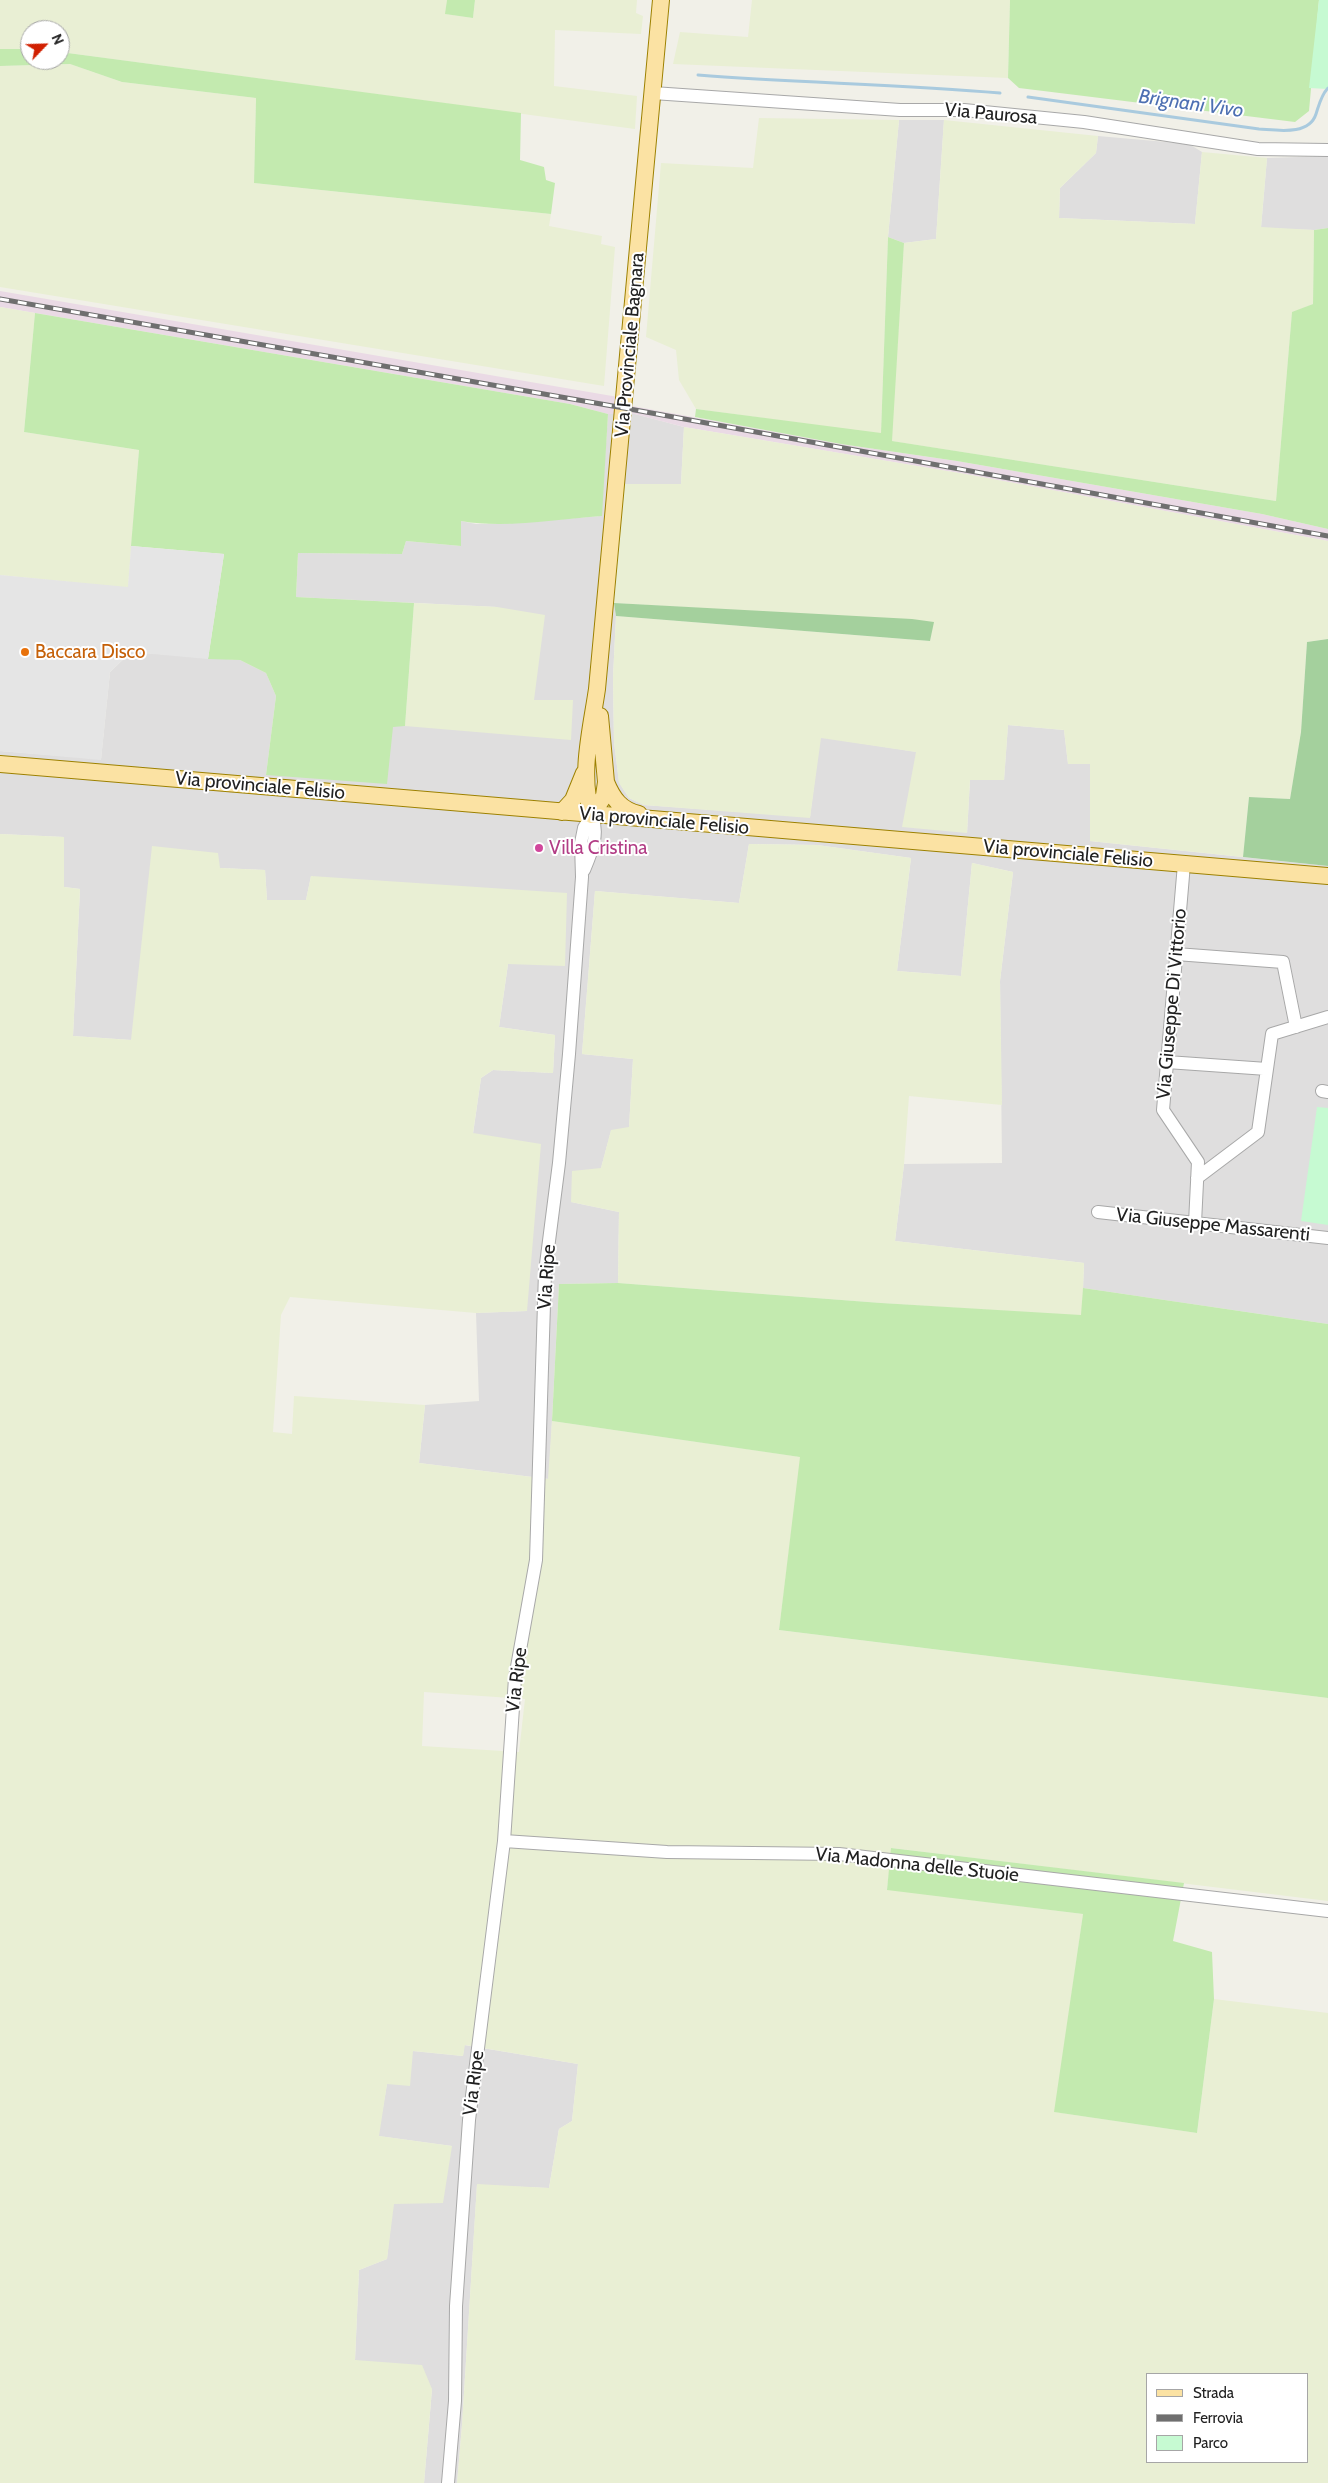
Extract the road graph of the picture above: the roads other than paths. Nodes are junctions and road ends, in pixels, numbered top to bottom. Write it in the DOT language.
graph roads {
  1 [pos="661,0"];
  2 [pos="653,93"];
  3 [pos="1328,150"];
  4 [pos="597,689"];
  5 [pos="0,764"];
  6 [pos="586,770"];
  7 [pos="606,782"];
  8 [pos="562,812"];
  9 [pos="592,815"];
  10 [pos="671,821"];
  11 [pos="1184,864"];
  12 [pos="1328,876"];
  13 [pos="1176,954"];
  14 [pos="1328,1016"];
  15 [pos="1296,1027"];
  16 [pos="1167,1062"];
  17 [pos="1267,1070"];
  18 [pos="1197,1178"];
  19 [pos="1098,1212"];
  20 [pos="1195,1223"];
  21 [pos="1328,1238"];
  22 [pos="504,1841"];
  23 [pos="1328,1911"];
  24 [pos="448,2483"];
  1 -- 2 [label="main road, Via Provinciale Bagnara"];
  2 -- 3 [label="street, Via Paurosa"];
  2 -- 4 [label="main road, Via Provinciale Bagnara"];
  4 -- 6 [label="main road, Via Provinciale Bagnara"];
  4 -- 7 [label="main road, Via Provinciale Bagnara"];
  5 -- 8 [label="main road, Via provinciale Felisio"];
  6 -- 8 [label="main road, Via Provinciale Bagnara"];
  6 -- 9 [label="main road, Via Provinciale Bagnara"];
  7 -- 9 [label="main road, Via Provinciale Bagnara"];
  7 -- 10 [label="main road, Via Provinciale Bagnara"];
  8 -- 9 [label="main road, Via provinciale Felisio"];
  9 -- 10 [label="main road, Via provinciale Felisio"];
  9 -- 22 [label="street, Via Ripe"];
  10 -- 11 [label="main road, Via provinciale Felisio"];
  11 -- 12 [label="main road, Via provinciale Felisio"];
  11 -- 13 [label="street, Via Giuseppe Di Vittorio"];
  13 -- 15 [label="street"];
  13 -- 16 [label="street, Via Giuseppe Di Vittorio"];
  14 -- 15 [label="street"];
  15 -- 17 [label="street"];
  16 -- 17 [label="street"];
  16 -- 18 [label="street, Via Giuseppe Di Vittorio"];
  17 -- 18 [label="street"];
  18 -- 20 [label="street, Via Giuseppe Di Vittorio"];
  19 -- 20 [label="street, Via Giuseppe Massarenti"];
  20 -- 21 [label="street, Via Giuseppe Massarenti"];
  22 -- 23 [label="street, Via Madonna delle Stuoie"];
  22 -- 24 [label="street, Via Ripe"];
}
